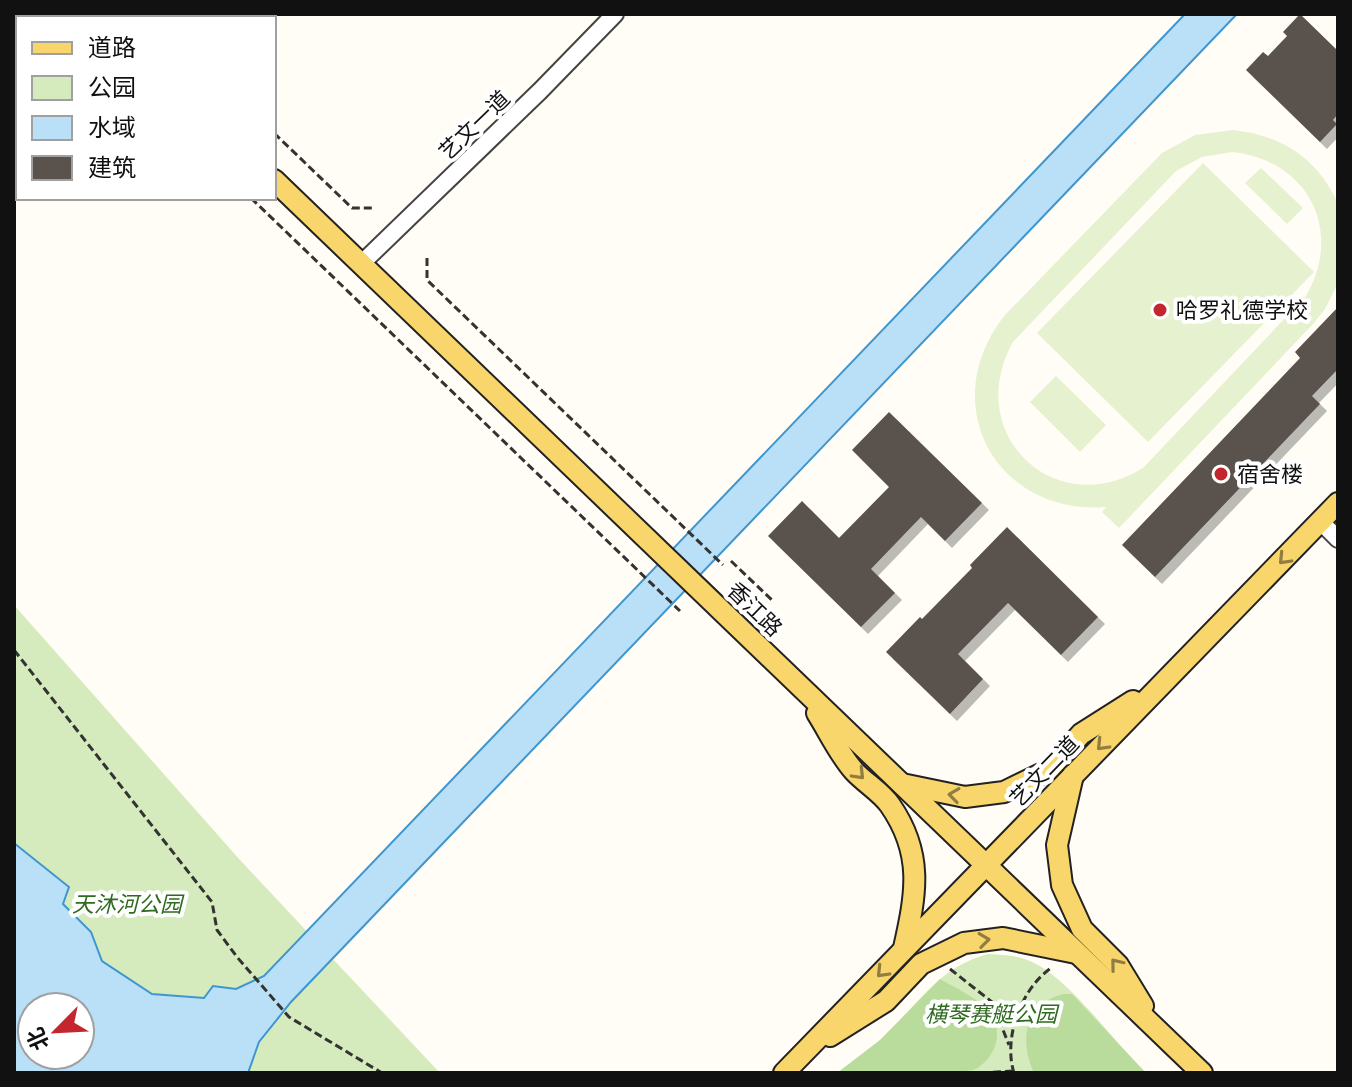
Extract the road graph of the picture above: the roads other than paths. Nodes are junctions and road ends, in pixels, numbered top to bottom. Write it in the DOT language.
graph roads {
  1 [pos="615,14"];
  2 [pos="276,182"];
  3 [pos="361,264"];
  4 [pos="1338,503"];
  5 [pos="1320,521"];
  6 [pos="1338,539"];
  7 [pos="1164,682"];
  8 [pos="800,686"];
  9 [pos="1073,775"];
  10 [pos="902,784"];
  11 [pos="986,865"];
  12 [pos="904,949"];
  13 [pos="1077,953"];
  14 [pos="1157,1030"];
  15 [pos="803,1053"];
  16 [pos="784,1073"];
  17 [pos="1202,1073"];
  1 -- 3 [label="street, 艺文一道"];
  2 -- 3 [label="main road, 香江路"];
  3 -- 8 [label="main road, 香江路"];
  4 -- 5 [label="main road, 艺文二道"];
  5 -- 6 [label="street"];
  5 -- 7 [label="main road, 艺文二道, one-way"];
  7 -- 9 [label="main road, 艺文二道, one-way"];
  7 -- 10 [label="main road, one-way"];
  8 -- 10 [label="main road, 香江路"];
  8 -- 12 [label="main road, one-way"];
  9 -- 11 [label="main road, 艺文二道"];
  14 -- 9 [label="main road, one-way"];
  10 -- 11 [label="main road, 香江路"];
  11 -- 12 [label="main road, 艺文二道"];
  11 -- 13 [label="main road, 香江路"];
  12 -- 15 [label="main road, 艺文二道, one-way"];
  13 -- 14 [label="main road, 香江路"];
  15 -- 13 [label="main road, one-way"];
  14 -- 17 [label="main road, 香江路"];
  15 -- 16 [label="main road, 艺文二道"];
}
